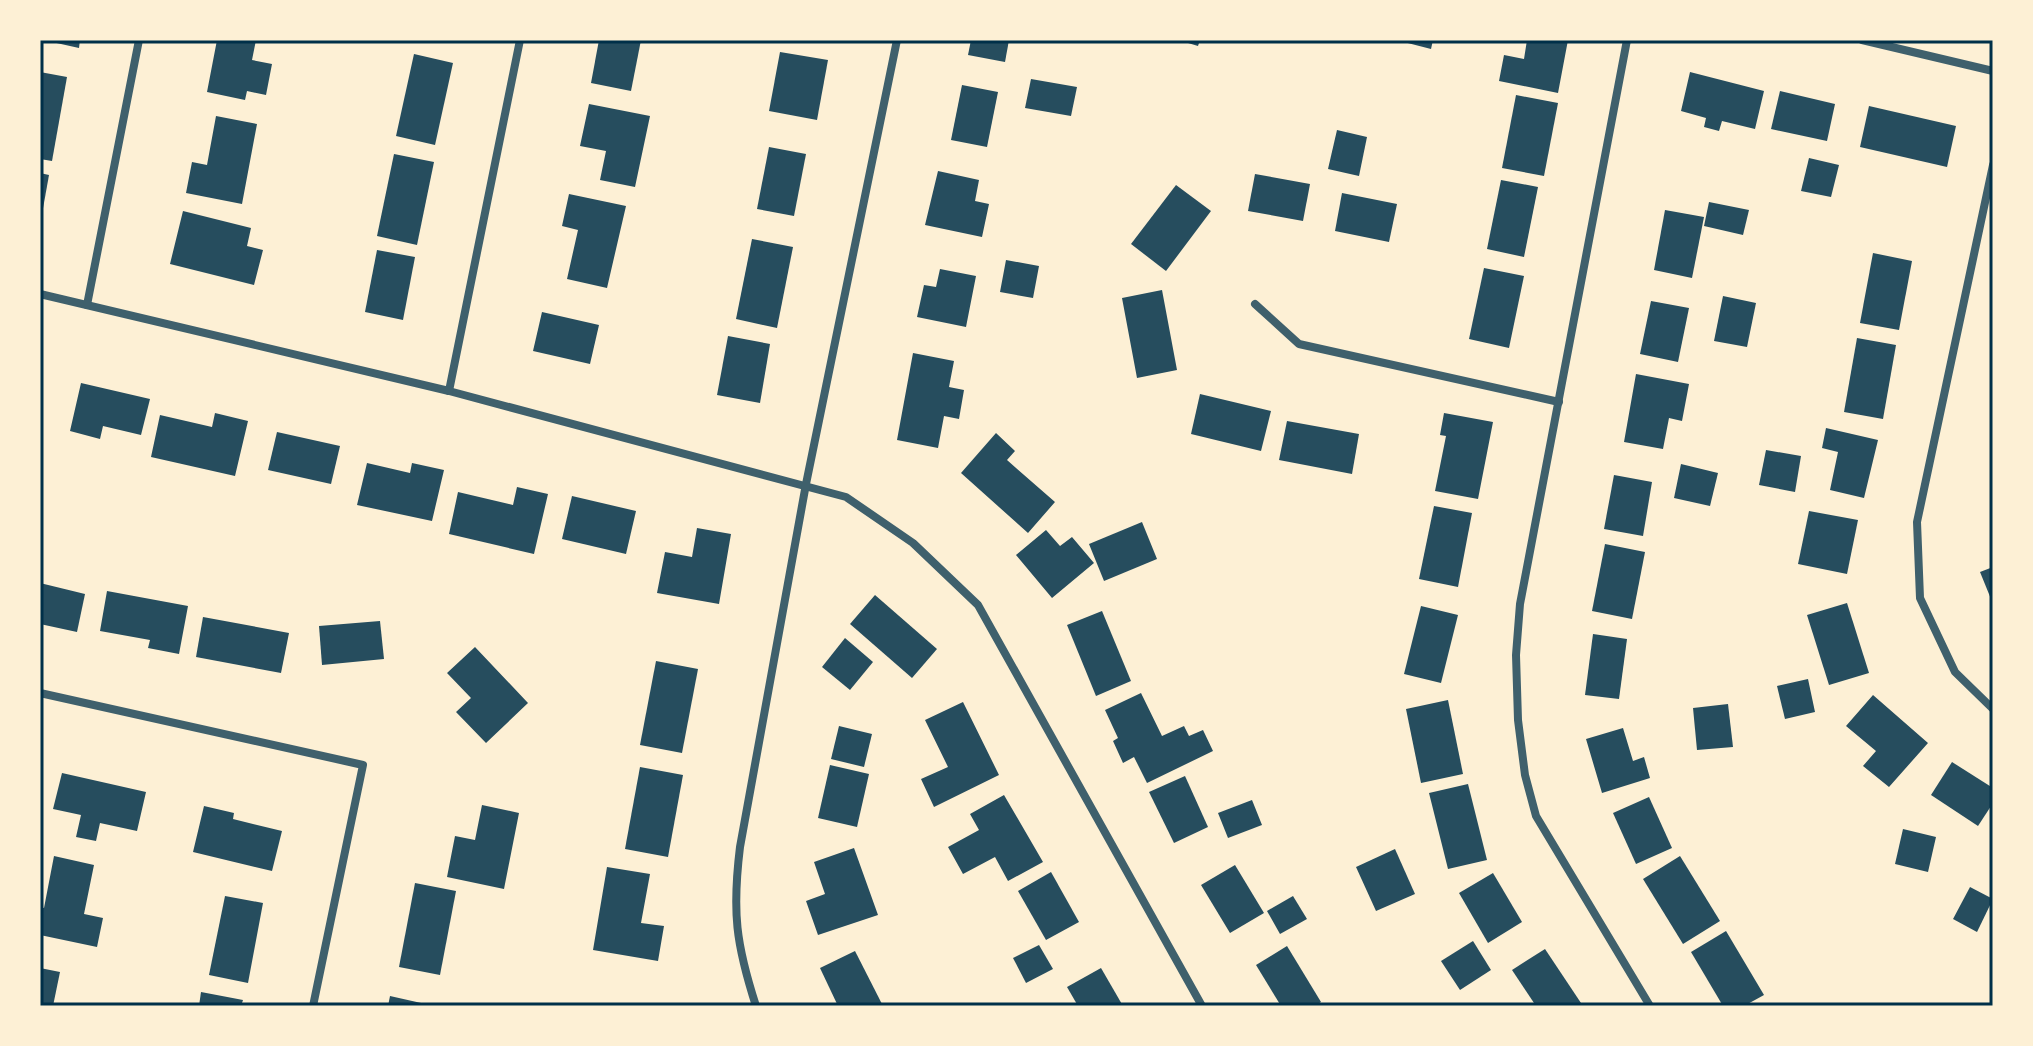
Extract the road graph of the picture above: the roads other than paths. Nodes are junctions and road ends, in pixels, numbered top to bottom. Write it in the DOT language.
graph roads {
  1 [pos="139,40"];
  2 [pos="520,40"];
  3 [pos="897,40"];
  4 [pos="1627,40"];
  5 [pos="1862,40"];
  6 [pos="1993,71"];
  7 [pos="1993,165"];
  8 [pos="40,294"];
  9 [pos="1255,304"];
  10 [pos="87,305"];
  11 [pos="449,391"];
  12 [pos="1559,402"];
  13 [pos="806,484"];
  14 [pos="40,693"];
  15 [pos="1993,709"];
  16 [pos="313,1006"];
  17 [pos="756,1006"];
  18 [pos="1202,1006"];
  19 [pos="1650,1006"];
  1 -- 10 [label="street"];
  2 -- 11 [label="street"];
  3 -- 13 [label="street"];
  4 -- 12 [label="street"];
  5 -- 6 [label="street"];
  7 -- 15 [label="street"];
  8 -- 10 [label="street"];
  9 -- 12 [label="street"];
  10 -- 11 [label="street"];
  11 -- 13 [label="street"];
  12 -- 19 [label="street"];
  13 -- 17 [label="street"];
  13 -- 18 [label="street"];
  14 -- 16 [label="street"];
}
